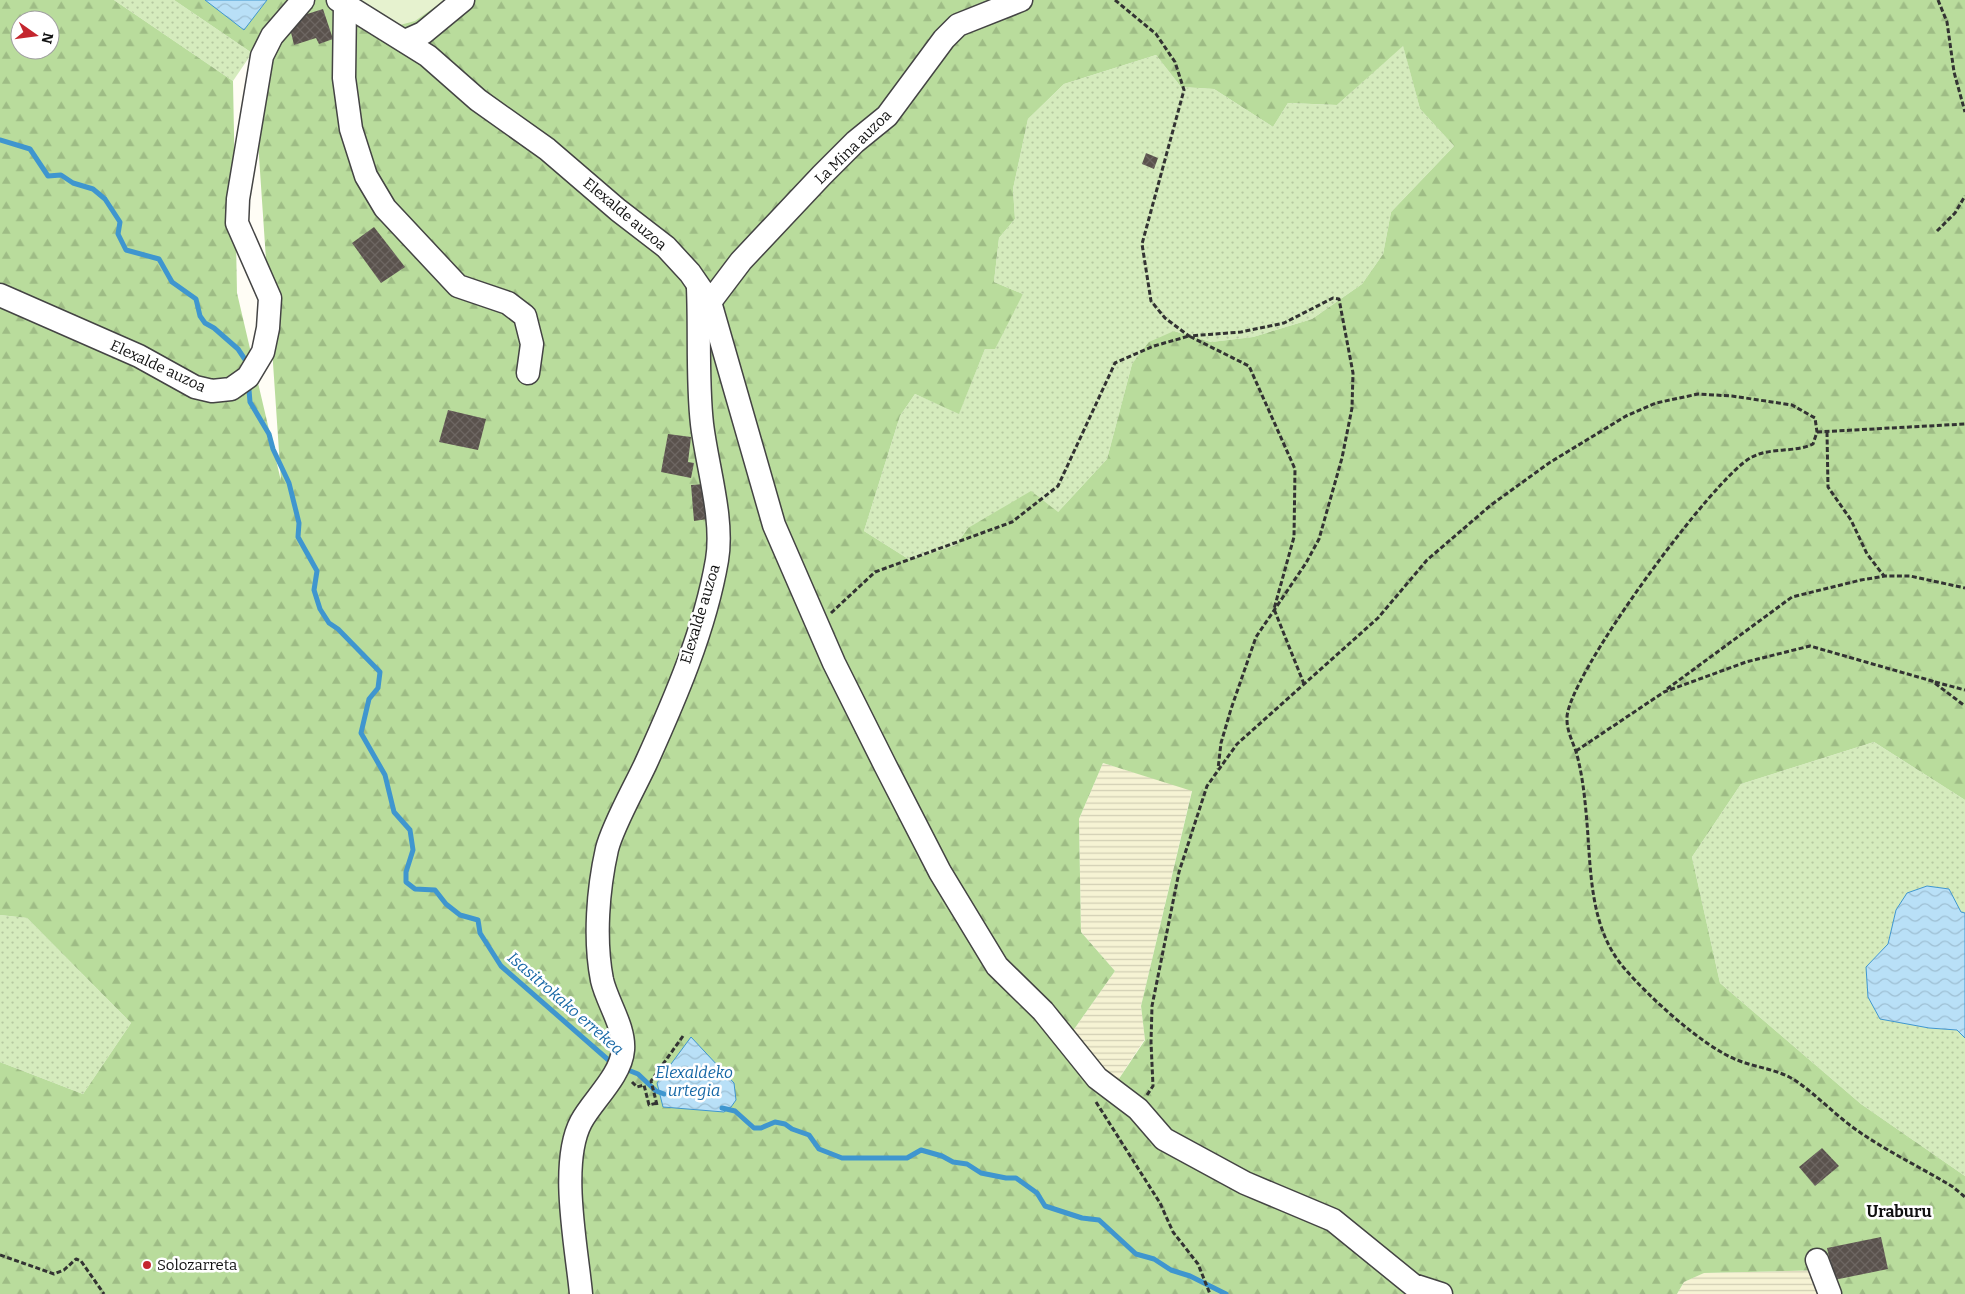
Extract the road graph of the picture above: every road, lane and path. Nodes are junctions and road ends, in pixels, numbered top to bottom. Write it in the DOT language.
graph roads {
  1 [pos="303,0"];
  2 [pos="463,0"];
  3 [pos="1021,0"];
  4 [pos="1115,0"];
  5 [pos="1938,0"];
  6 [pos="342,3"];
  7 [pos="405,41"];
  8 [pos="1965,112"];
  9 [pos="1965,196"];
  10 [pos="1937,231"];
  11 [pos="704,295"];
  12 [pos="0,296"];
  13 [pos="1188,336"];
  14 [pos="528,373"];
  15 [pos="1965,424"];
  16 [pos="1817,432"];
  17 [pos="1827,432"];
  18 [pos="1885,576"];
  19 [pos="1965,588"];
  20 [pos="1274,609"];
  21 [pos="818,625"];
  22 [pos="1932,681"];
  23 [pos="1304,684"];
  24 [pos="1965,690"];
  25 [pos="1664,692"];
  26 [pos="1965,706"];
  27 [pos="1576,751"];
  28 [pos="1218,769"];
  29 [pos="684,1036"];
  30 [pos="637,1087"];
  31 [pos="1111,1089"];
  32 [pos="1138,1109"];
  33 [pos="1965,1197"];
  34 [pos="0,1255"];
  35 [pos="1817,1260"];
  36 [pos="104,1294"];
  37 [pos="580,1294"];
  38 [pos="1210,1294"];
  39 [pos="1441,1294"];
  40 [pos="1830,1294"];
  1 -- 12 [label="street, Elexalde auzoa"];
  2 -- 7 [label="street"];
  3 -- 11 [label="street, La Mina auzoa"];
  4 -- 13 [label="path"];
  5 -- 8 [label="path"];
  6 -- 7 [label="street, Elexalde auzoa"];
  6 -- 14 [label="street, Elexalde auzoa"];
  7 -- 11 [label="street, Elexalde auzoa"];
  9 -- 10 [label="path"];
  11 -- 21 [label="street"];
  11 -- 37 [label="street, Elexalde auzoa"];
  13 -- 20 [label="path"];
  13 -- 20 [label="path"];
  13 -- 21 [label="path"];
  15 -- 17 [label="path"];
  16 -- 17 [label="path"];
  16 -- 23 [label="path"];
  16 -- 27 [label="path"];
  17 -- 18 [label="path"];
  18 -- 19 [label="path"];
  18 -- 25 [label="path"];
  20 -- 23 [label="path"];
  20 -- 28 [label="path"];
  21 -- 31 [label="street"];
  22 -- 24 [label="path"];
  22 -- 25 [label="path"];
  22 -- 26 [label="path"];
  23 -- 28 [label="path"];
  25 -- 27 [label="path"];
  27 -- 33 [label="path"];
  28 -- 32 [label="path"];
  29 -- 30 [label="path"];
  31 -- 32 [label="street"];
  31 -- 38 [label="path"];
  32 -- 39 [label="street"];
  34 -- 36 [label="path"];
  35 -- 40 [label="street"];
}
